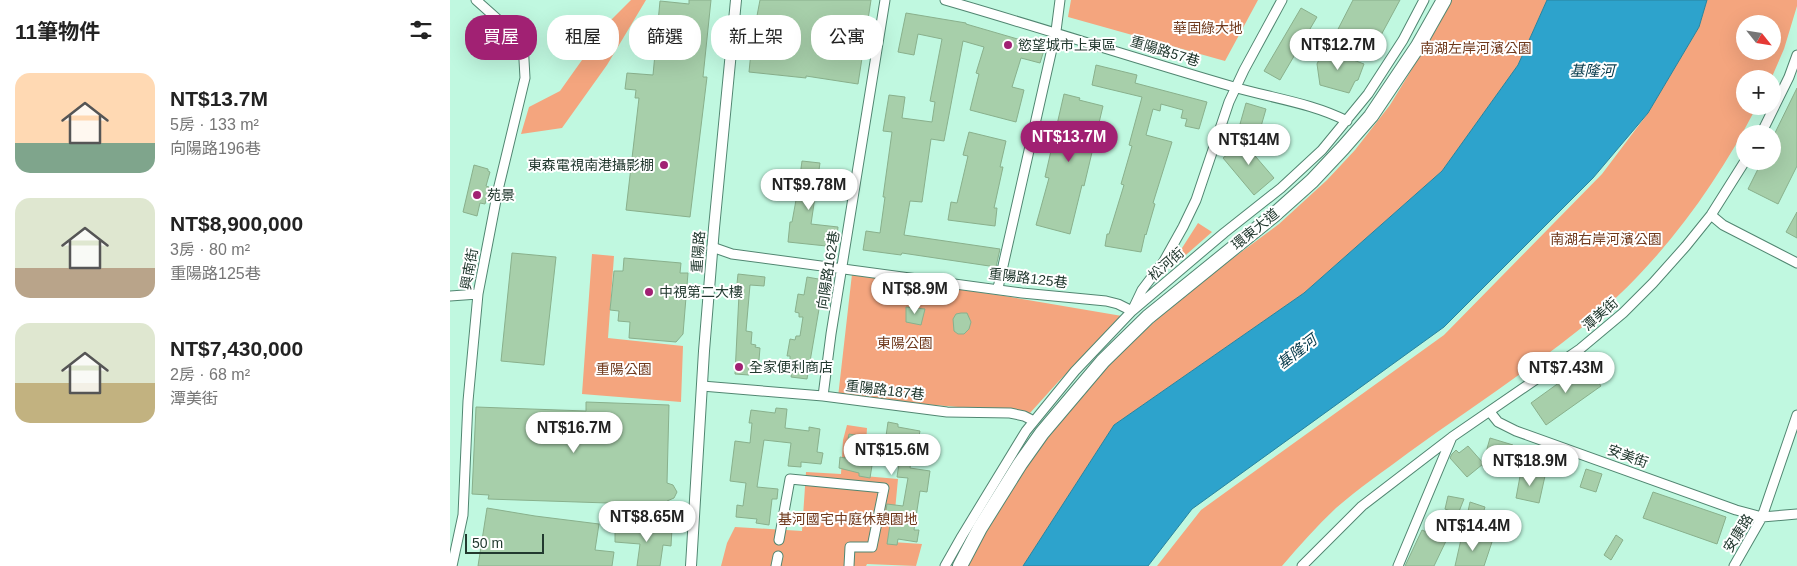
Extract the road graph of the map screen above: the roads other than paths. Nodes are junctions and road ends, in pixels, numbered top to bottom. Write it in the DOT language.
graph roads {
  1 [pos="476,0"];
  2 [pos="736,0"];
  3 [pos="885,0"];
  4 [pos="945,0"];
  5 [pos="1060,0"];
  6 [pos="1282,0"];
  7 [pos="1424,0"];
  8 [pos="1444,0"];
  9 [pos="1056,31"];
  10 [pos="1796,60"];
  11 [pos="1235,88"];
  12 [pos="1347,121"];
  13 [pos="1765,125"];
  14 [pos="1739,170"];
  15 [pos="1711,216"];
  16 [pos="712,247"];
  17 [pos="1797,263"];
  18 [pos="842,268"];
  19 [pos="998,288"];
  20 [pos="478,294"];
  21 [pos="450,296"];
  22 [pos="1132,311"];
  23 [pos="702,386"];
  24 [pos="823,396"];
  25 [pos="1490,412"];
  26 [pos="1797,415"];
  27 [pos="1034,422"];
  28 [pos="1452,437"];
  29 [pos="1797,514"];
  30 [pos="1762,517"];
  31 [pos="779,540"];
  32 [pos="778,556"];
  33 [pos="452,566"];
  34 [pos="691,566"];
  35 [pos="776,566"];
  36 [pos="848,566"];
  37 [pos="945,566"];
  38 [pos="959,566"];
  39 [pos="1302,566"];
  40 [pos="1398,566"];
  41 [pos="1734,566"];
  1 -- 20 [label="street, 興南街"];
  2 -- 16 [label="street, 重陽路"];
  3 -- 18 [label="street, 向陽路162巷"];
  4 -- 9 [label="street, 重陽路57巷"];
  5 -- 9 [label="street"];
  6 -- 11 [label="street"];
  7 -- 12 [label="street, 松河街"];
  8 -- 38 [label="highway, 環東大道"];
  9 -- 11 [label="street, 重陽路57巷"];
  9 -- 19 [label="street"];
  10 -- 13 [label="street"];
  11 -- 12 [label="street, 重陽路57巷"];
  11 -- 22 [label="street"];
  12 -- 22 [label="street, 松河街"];
  14 -- 15 [label="street, 潭美街"];
  15 -- 17 [label="street"];
  15 -- 25 [label="street, 潭美街"];
  16 -- 18 [label="street, 重陽路125巷"];
  16 -- 23 [label="street, 重陽路"];
  18 -- 19 [label="street, 重陽路125巷"];
  18 -- 24 [label="street, 向陽路162巷"];
  19 -- 22 [label="street, 重陽路125巷"];
  20 -- 21 [label="street"];
  20 -- 33 [label="street, 興南街"];
  22 -- 27 [label="street, 松河街"];
  23 -- 24 [label="street, 重陽路187巷"];
  23 -- 34 [label="street, 重陽路"];
  24 -- 27 [label="street, 重陽路187巷"];
  25 -- 28 [label="street, 潭美街"];
  25 -- 30 [label="street, 安美街"];
  26 -- 30 [label="street"];
  27 -- 37 [label="street, 松河街"];
  28 -- 39 [label="street"];
  28 -- 40 [label="street"];
  29 -- 30 [label="street, 安康路"];
  30 -- 41 [label="street, 安康路"];
  31 -- 36 [label="street"];
  32 -- 35 [label="street"];
}
